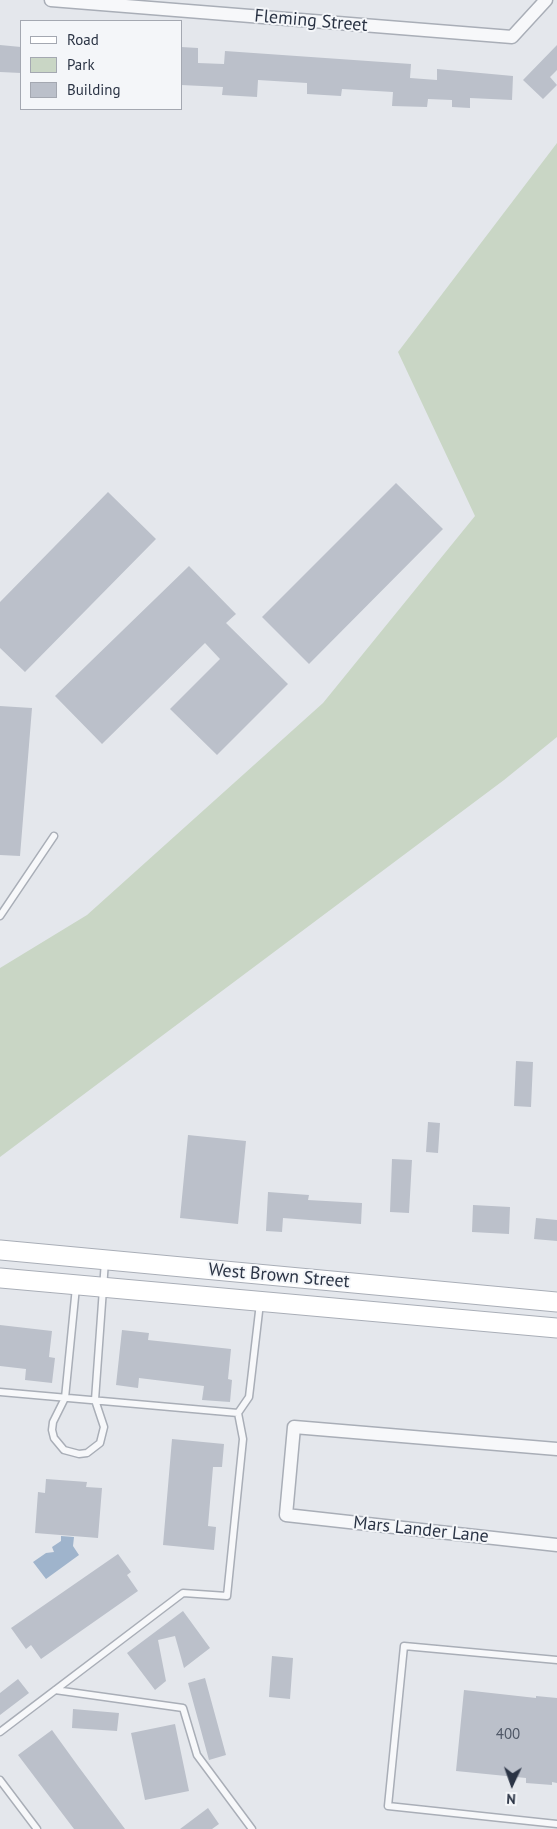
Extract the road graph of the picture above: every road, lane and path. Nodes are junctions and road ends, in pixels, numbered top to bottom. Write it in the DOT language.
graph roads {
  1 [pos="51,0"];
  2 [pos="546,0"];
  3 [pos="54,836"];
  4 [pos="0,916"];
  5 [pos="0,1250"];
  6 [pos="105,1272"];
  7 [pos="0,1278"];
  8 [pos="77,1281"];
  9 [pos="364,1284"];
  10 [pos="260,1302"];
  11 [pos="557,1302"];
  12 [pos="360,1311"];
  13 [pos="557,1328"];
  14 [pos="0,1392"];
  15 [pos="65,1398"];
  16 [pos="95,1400"];
  17 [pos="238,1413"];
  18 [pos="557,1449"];
  19 [pos="557,1545"];
  20 [pos="557,1660"];
  21 [pos="55,1690"];
  22 [pos="0,1732"];
  23 [pos="0,1780"];
  24 [pos="557,1824"];
  25 [pos="37,1829"];
  26 [pos="252,1829"];
  1 -- 2 [label="street, Fleming Street"];
  3 -- 4 [label="lane"];
  5 -- 6 [label="main road, West Brown Street"];
  6 -- 8 [label="main road"];
  6 -- 9 [label="main road, West Brown Street"];
  6 -- 10 [label="main road, West Brown Street"];
  6 -- 16 [label="lane"];
  7 -- 8 [label="main road"];
  8 -- 15 [label="lane"];
  9 -- 11 [label="main road, West Brown Street"];
  9 -- 12 [label="main road"];
  10 -- 12 [label="main road, West Brown Street"];
  10 -- 17 [label="lane"];
  12 -- 13 [label="main road, West Brown Street"];
  14 -- 15 [label="lane"];
  15 -- 16 [label="lane"];
  15 -- 16 [label="lane"];
  16 -- 17 [label="lane"];
  17 -- 21 [label="lane"];
  18 -- 19 [label="street, Mars Lander Lane"];
  20 -- 24 [label="lane"];
  21 -- 22 [label="lane"];
  21 -- 26 [label="lane"];
  23 -- 25 [label="lane"];
}
